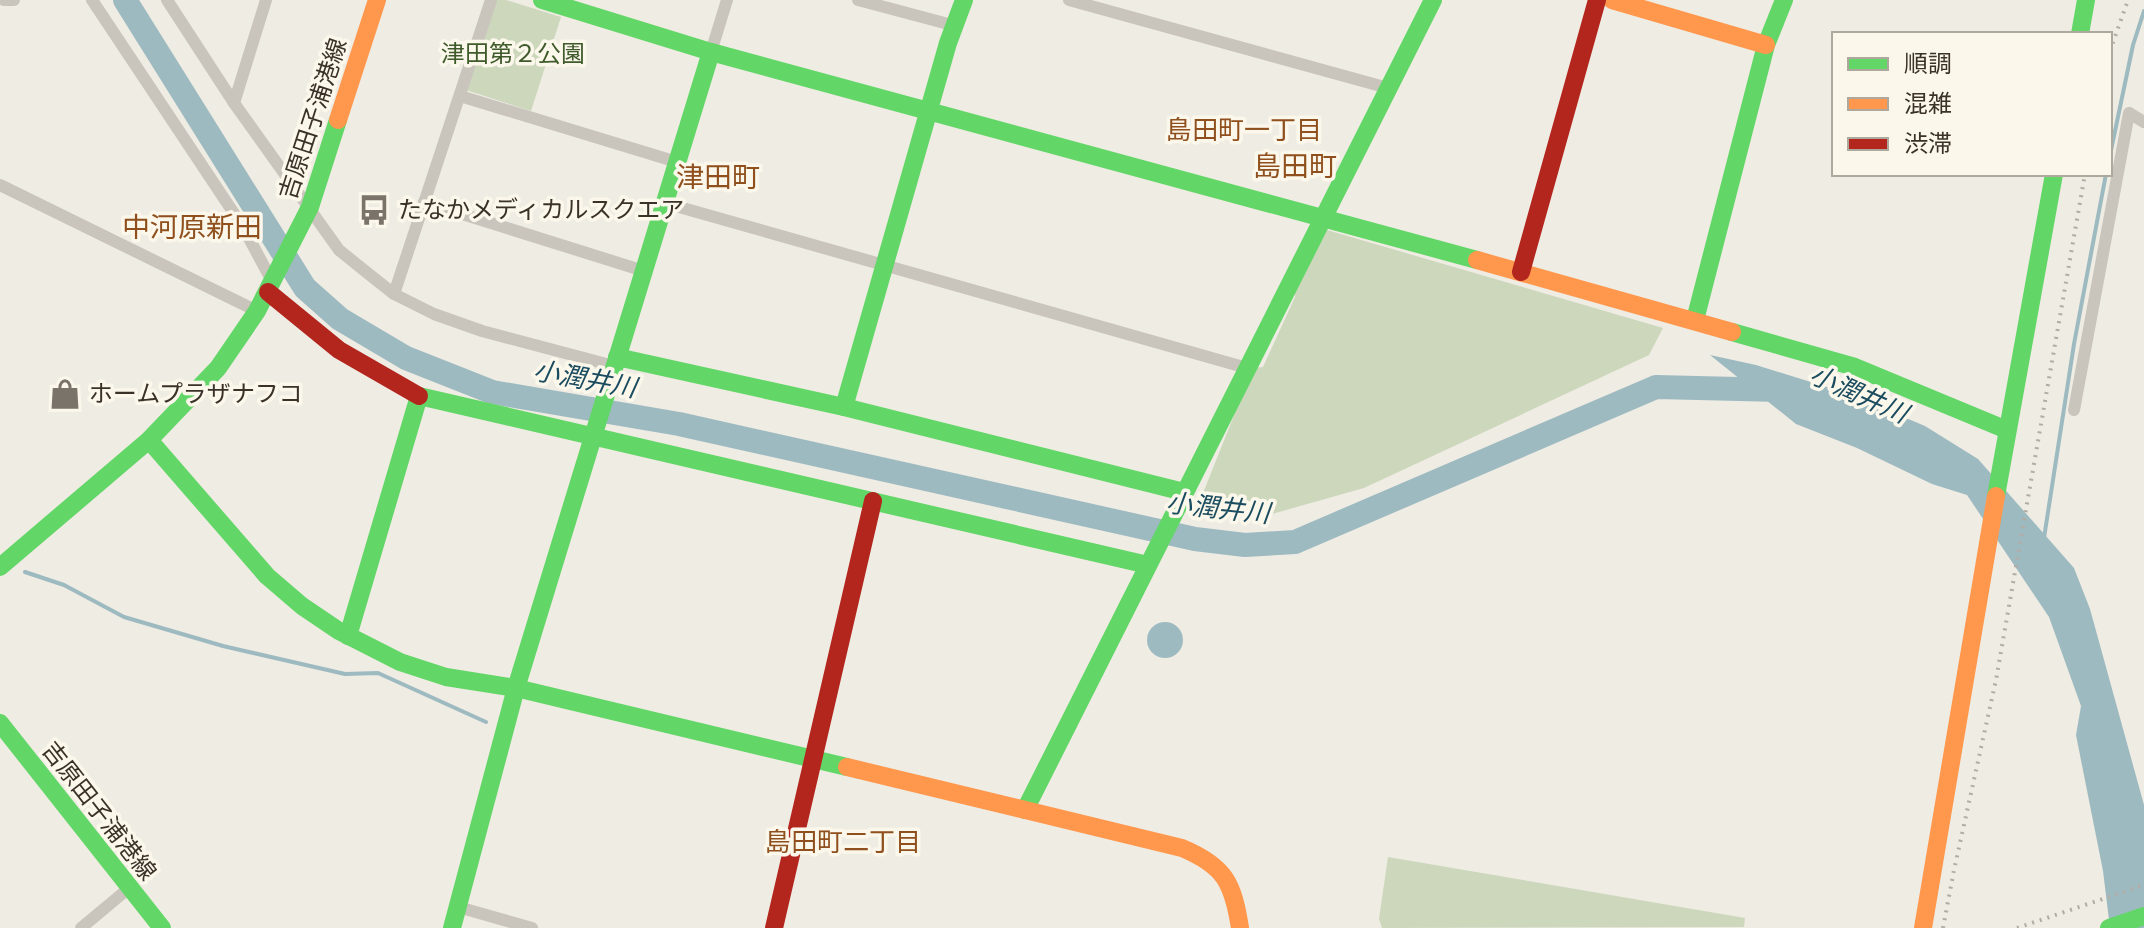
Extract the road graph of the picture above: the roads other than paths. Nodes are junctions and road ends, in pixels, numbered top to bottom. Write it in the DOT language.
graph roads {
  1 [pos="4,0"];
  2 [pos="14,0"];
  3 [pos="92,0"];
  4 [pos="167,0"];
  5 [pos="266,0"];
  6 [pos="377,0"];
  7 [pos="491,0"];
  8 [pos="542,0"];
  9 [pos="727,0"];
  10 [pos="858,0"];
  11 [pos="964,0"];
  12 [pos="1069,0"];
  13 [pos="1433,0"];
  14 [pos="1597,0"];
  15 [pos="1612,0"];
  16 [pos="1784,0"];
  17 [pos="2086,0"];
  18 [pos="592,7"];
  19 [pos="952,25"];
  20 [pos="2080,32"];
  21 [pos="1766,45"];
  22 [pos="711,52"];
  23 [pos="1388,88"];
  24 [pos="460,96"];
  25 [pos="234,103"];
  26 [pos="928,112"];
  27 [pos="2144,122"];
  28 [pos="677,162"];
  29 [pos="2054,176"];
  30 [pos="0,185"];
  31 [pos="424,202"];
  32 [pos="665,203"];
  33 [pos="308,213"];
  34 [pos="1322,220"];
  35 [pos="881,265"];
  36 [pos="644,271"];
  37 [pos="1521,272"];
  38 [pos="273,284"];
  39 [pos="394,294"];
  40 [pos="257,311"];
  41 [pos="1695,320"];
  42 [pos="616,362"];
  43 [pos="1247,368"];
  44 [pos="419,396"];
  45 [pos="844,407"];
  46 [pos="2074,410"];
  47 [pos="2007,430"];
  48 [pos="593,436"];
  49 [pos="149,440"];
  50 [pos="1183,496"];
  51 [pos="873,501"];
  52 [pos="1151,560"];
  53 [pos="0,567"];
  54 [pos="348,636"];
  55 [pos="516,688"];
  56 [pos="0,723"];
  57 [pos="814,761"];
  58 [pos="1025,810"];
  59 [pos="135,896"];
  60 [pos="458,907"];
  61 [pos="2144,916"];
  62 [pos="160,927"];
  63 [pos="81,928"];
  64 [pos="452,928"];
  65 [pos="532,928"];
  66 [pos="774,928"];
  67 [pos="1240,928"];
  68 [pos="1923,928"];
  69 [pos="2109,928"];
  1 -- 2 [label="street"];
  3 -- 38 [label="street"];
  4 -- 25 [label="street"];
  5 -- 25 [label="street"];
  6 -- 33 [label="main road, 吉原田子浦港線"];
  7 -- 24 [label="street"];
  8 -- 18 [label="main road"];
  9 -- 22 [label="street"];
  10 -- 19 [label="street"];
  11 -- 19 [label="main road"];
  12 -- 23 [label="street"];
  13 -- 23 [label="main road"];
  14 -- 37 [label="main road"];
  15 -- 21 [label="main road"];
  16 -- 21 [label="main road"];
  17 -- 20 [label="main road"];
  18 -- 22 [label="main road"];
  19 -- 26 [label="main road"];
  21 -- 41 [label="main road"];
  22 -- 26 [label="main road"];
  22 -- 28 [label="main road"];
  23 -- 34 [label="main road"];
  24 -- 28 [label="street"];
  24 -- 31 [label="street"];
  25 -- 33 [label="street"];
  26 -- 34 [label="main road"];
  26 -- 35 [label="main road"];
  27 -- 46 [label="street"];
  28 -- 32 [label="main road"];
  29 -- 47 [label="main road"];
  30 -- 40 [label="street"];
  31 -- 36 [label="street"];
  31 -- 39 [label="street"];
  32 -- 35 [label="street"];
  32 -- 36 [label="main road"];
  33 -- 38 [label="main road, 吉原田子浦港線"];
  33 -- 39 [label="street"];
  34 -- 37 [label="main road"];
  34 -- 43 [label="main road"];
  35 -- 43 [label="street"];
  35 -- 45 [label="main road"];
  36 -- 42 [label="main road"];
  37 -- 41 [label="main road"];
  38 -- 40 [label="main road, 吉原田子浦港線"];
  38 -- 44 [label="main road"];
  39 -- 42 [label="street"];
  40 -- 49 [label="main road, 吉原田子浦港線"];
  41 -- 47 [label="main road"];
  42 -- 45 [label="main road"];
  42 -- 48 [label="main road"];
  43 -- 50 [label="main road"];
  44 -- 48 [label="main road"];
  44 -- 54 [label="main road"];
  45 -- 50 [label="main road"];
  47 -- 68 [label="main road"];
  48 -- 51 [label="main road"];
  48 -- 55 [label="main road"];
  49 -- 53 [label="main road, 吉原田子浦港線"];
  49 -- 54 [label="main road"];
  50 -- 52 [label="main road"];
  51 -- 52 [label="main road"];
  51 -- 57 [label="main road"];
  52 -- 58 [label="main road"];
  54 -- 55 [label="main road"];
  55 -- 57 [label="main road"];
  55 -- 60 [label="main road"];
  56 -- 59 [label="main road, 吉原田子浦港線"];
  57 -- 58 [label="main road"];
  57 -- 66 [label="main road"];
  58 -- 67 [label="main road"];
  59 -- 62 [label="main road, 吉原田子浦港線"];
  59 -- 63 [label="street"];
  60 -- 64 [label="main road"];
  60 -- 65 [label="street"];
  61 -- 69 [label="main road"];
}
